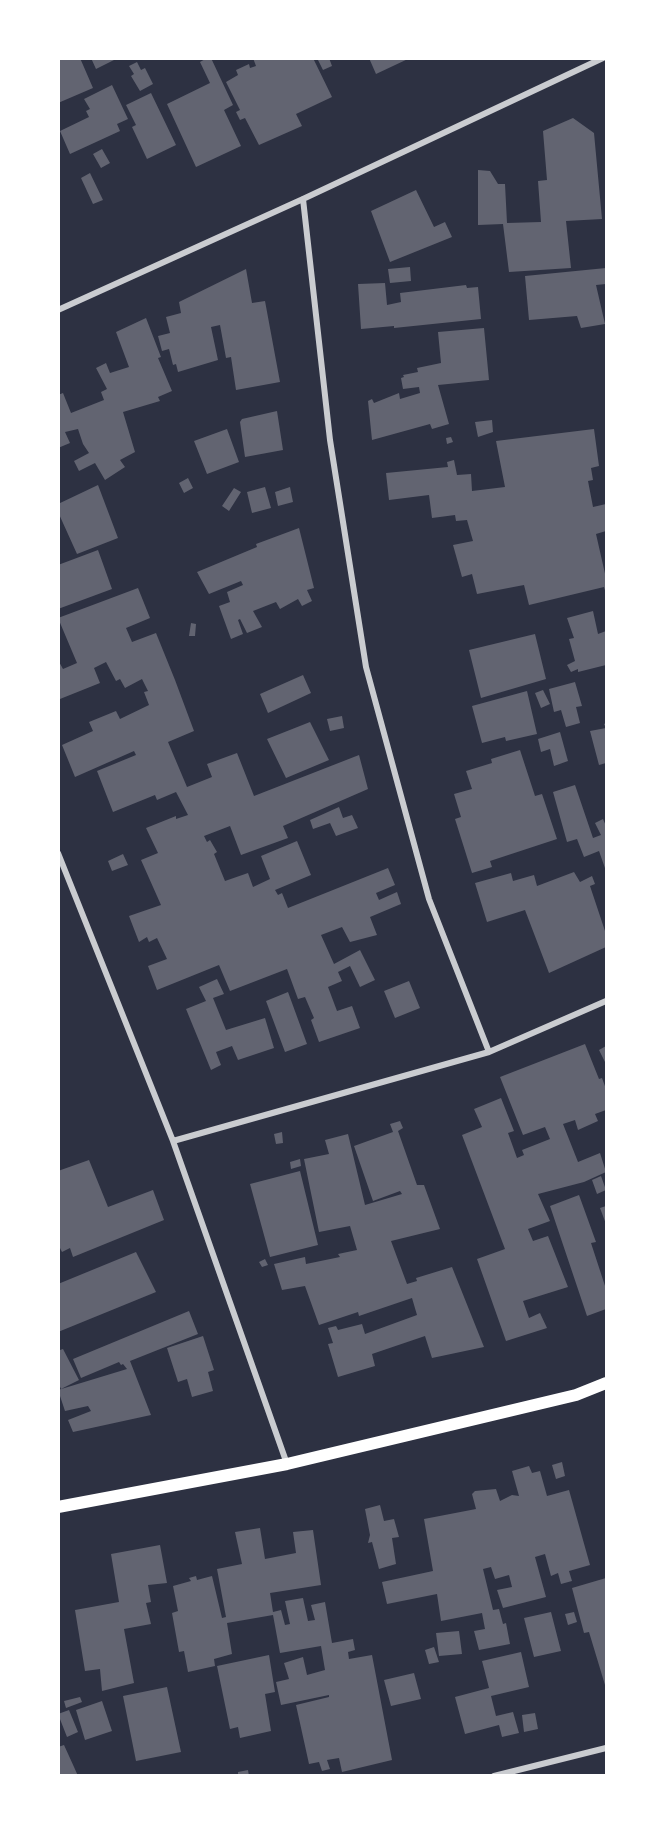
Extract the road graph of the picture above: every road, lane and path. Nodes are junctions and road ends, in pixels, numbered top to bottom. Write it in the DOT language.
graph roads {
  1 [pos="603,58"];
  2 [pos="303,199"];
  3 [pos="58,310"];
  4 [pos="58,853"];
  5 [pos="606,1001"];
  6 [pos="489,1052"];
  7 [pos="173,1141"];
  8 [pos="606,1383"];
  9 [pos="287,1464"];
  10 [pos="58,1507"];
  11 [pos="606,1748"];
  12 [pos="494,1776"];
  1 -- 2 [label="street"];
  2 -- 3 [label="street"];
  2 -- 6 [label="street"];
  4 -- 7 [label="street"];
  5 -- 6 [label="street"];
  6 -- 7 [label="street"];
  7 -- 9 [label="street"];
  8 -- 9 [label="main road"];
  9 -- 10 [label="main road"];
  11 -- 12 [label="street"];
}
